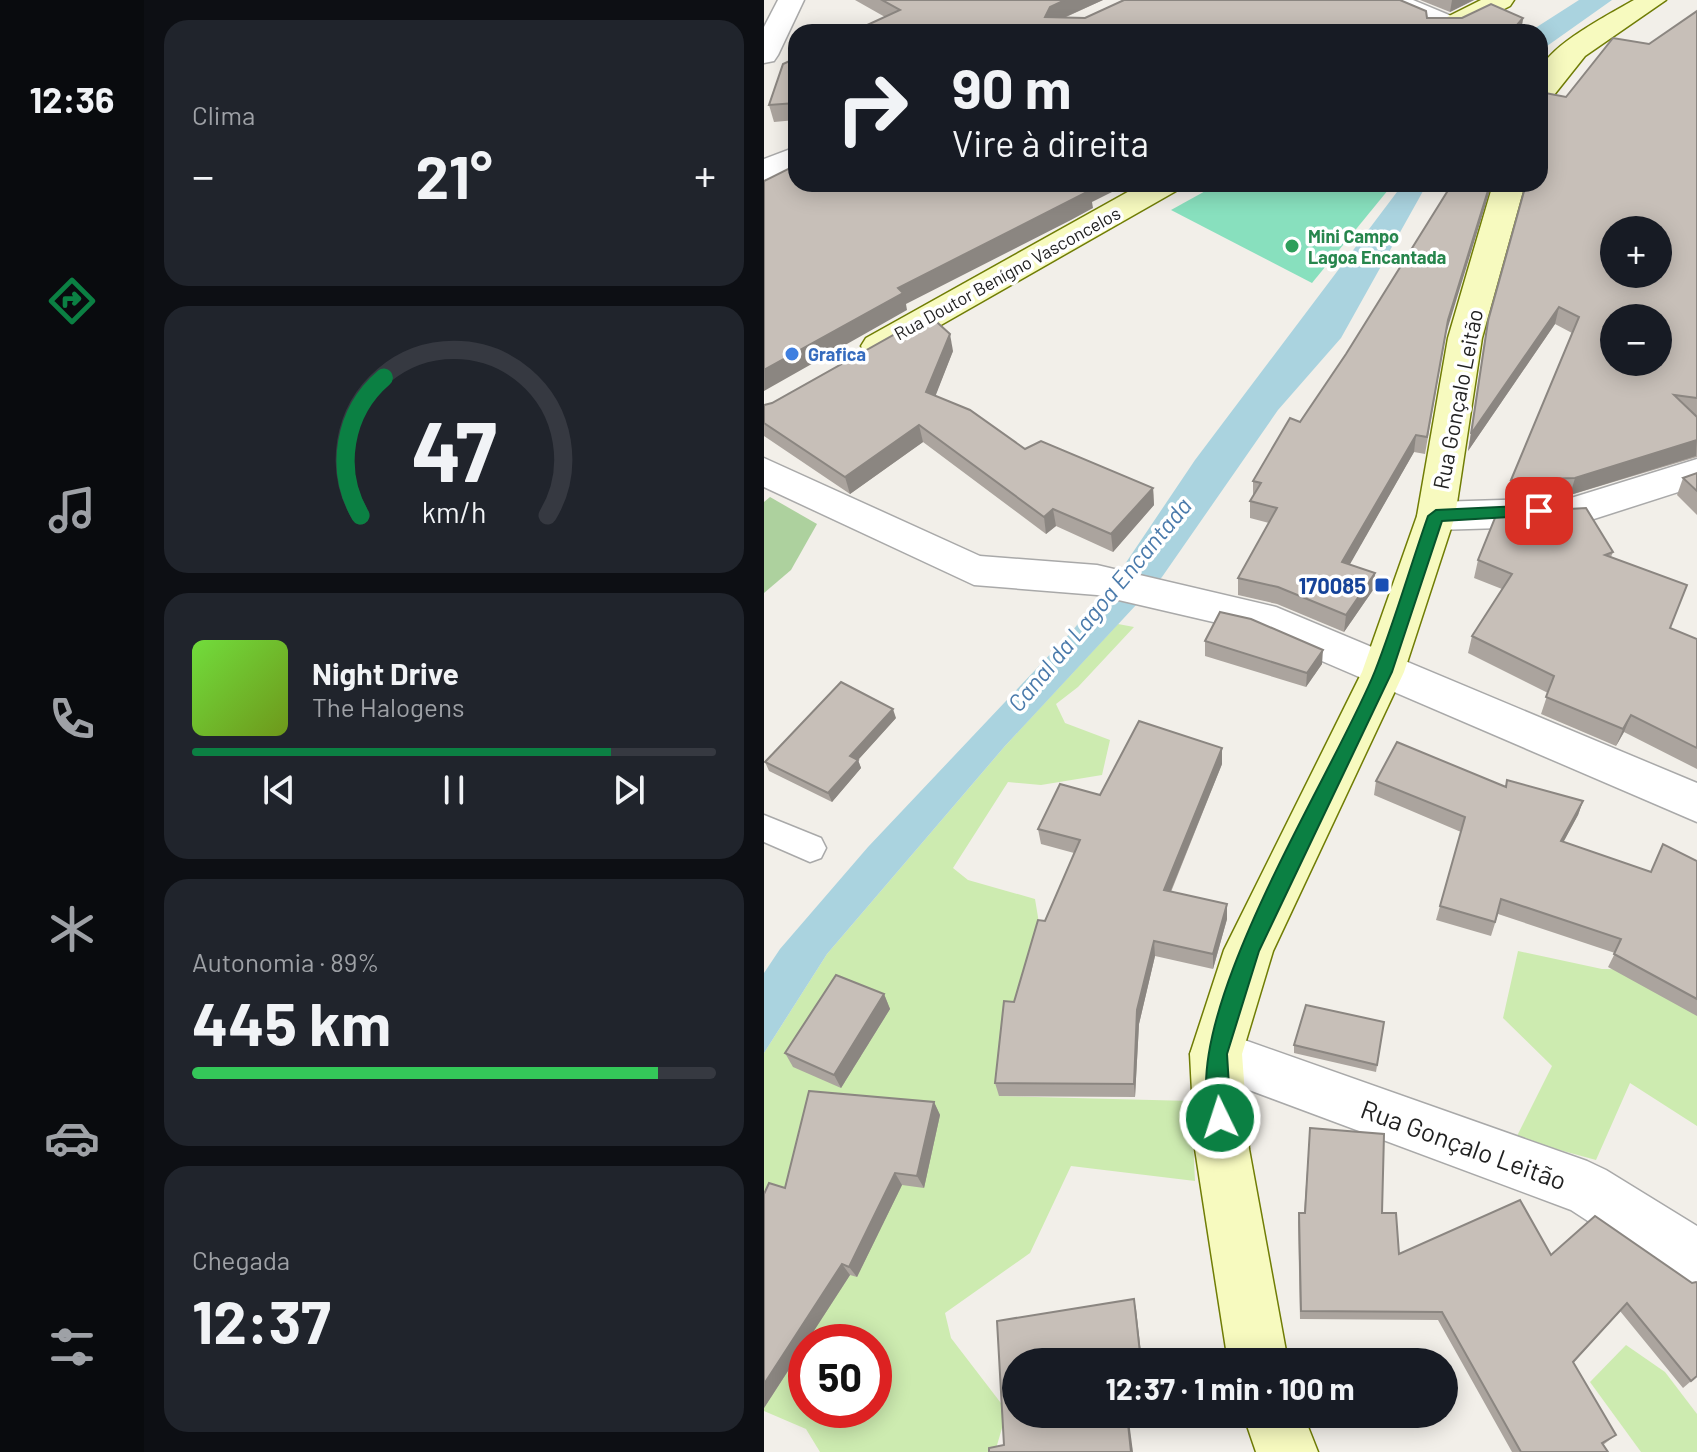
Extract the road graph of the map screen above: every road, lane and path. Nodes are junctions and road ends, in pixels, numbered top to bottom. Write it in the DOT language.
graph roads {
  1 [pos="791,0"];
  2 [pos="1390,0"];
  3 [pos="1501,0"];
  4 [pos="1653,0"];
  5 [pos="1436,24"];
  6 [pos="1455,24"];
  7 [pos="764,55"];
  8 [pos="1548,83"];
  9 [pos="788,160"];
  10 [pos="764,171"];
  11 [pos="1151,192"];
  12 [pos="1507,192"];
  13 [pos="846,364"];
  14 [pos="764,471"];
  15 [pos="1697,472"];
  16 [pos="1436,516"];
  17 [pos="1383,672"];
  18 [pos="1697,803"];
  19 [pos="764,828"];
  20 [pos="810,848"];
  21 [pos="1216,1054"];
  22 [pos="1697,1263"];
  23 [pos="1256,1348"];
  24 [pos="1278,1428"];
  25 [pos="1287,1452"];
  1 -- 7 [label="street"];
  2 -- 5 [label="street"];
  3 -- 6 [label="main road"];
  4 -- 8 [label="main road"];
  9 -- 10 [label="street"];
  11 -- 13 [label="main road, Rua Doutor Benígno Vasconcelos"];
  12 -- 16 [label="main road, Rua Gonçalo Leitão"];
  14 -- 17 [label="street"];
  15 -- 16 [label="street"];
  16 -- 17 [label="main road, Rua Gonçalo Leitão"];
  17 -- 18 [label="street"];
  17 -- 21 [label="main road, Rua Gonçalo Leitão"];
  19 -- 20 [label="lane"];
  21 -- 22 [label="street, Rua Gonçalo Leitão"];
  21 -- 23 [label="main road, Rua Gonçalo Leitão"];
  24 -- 25 [label="main road"];
}
